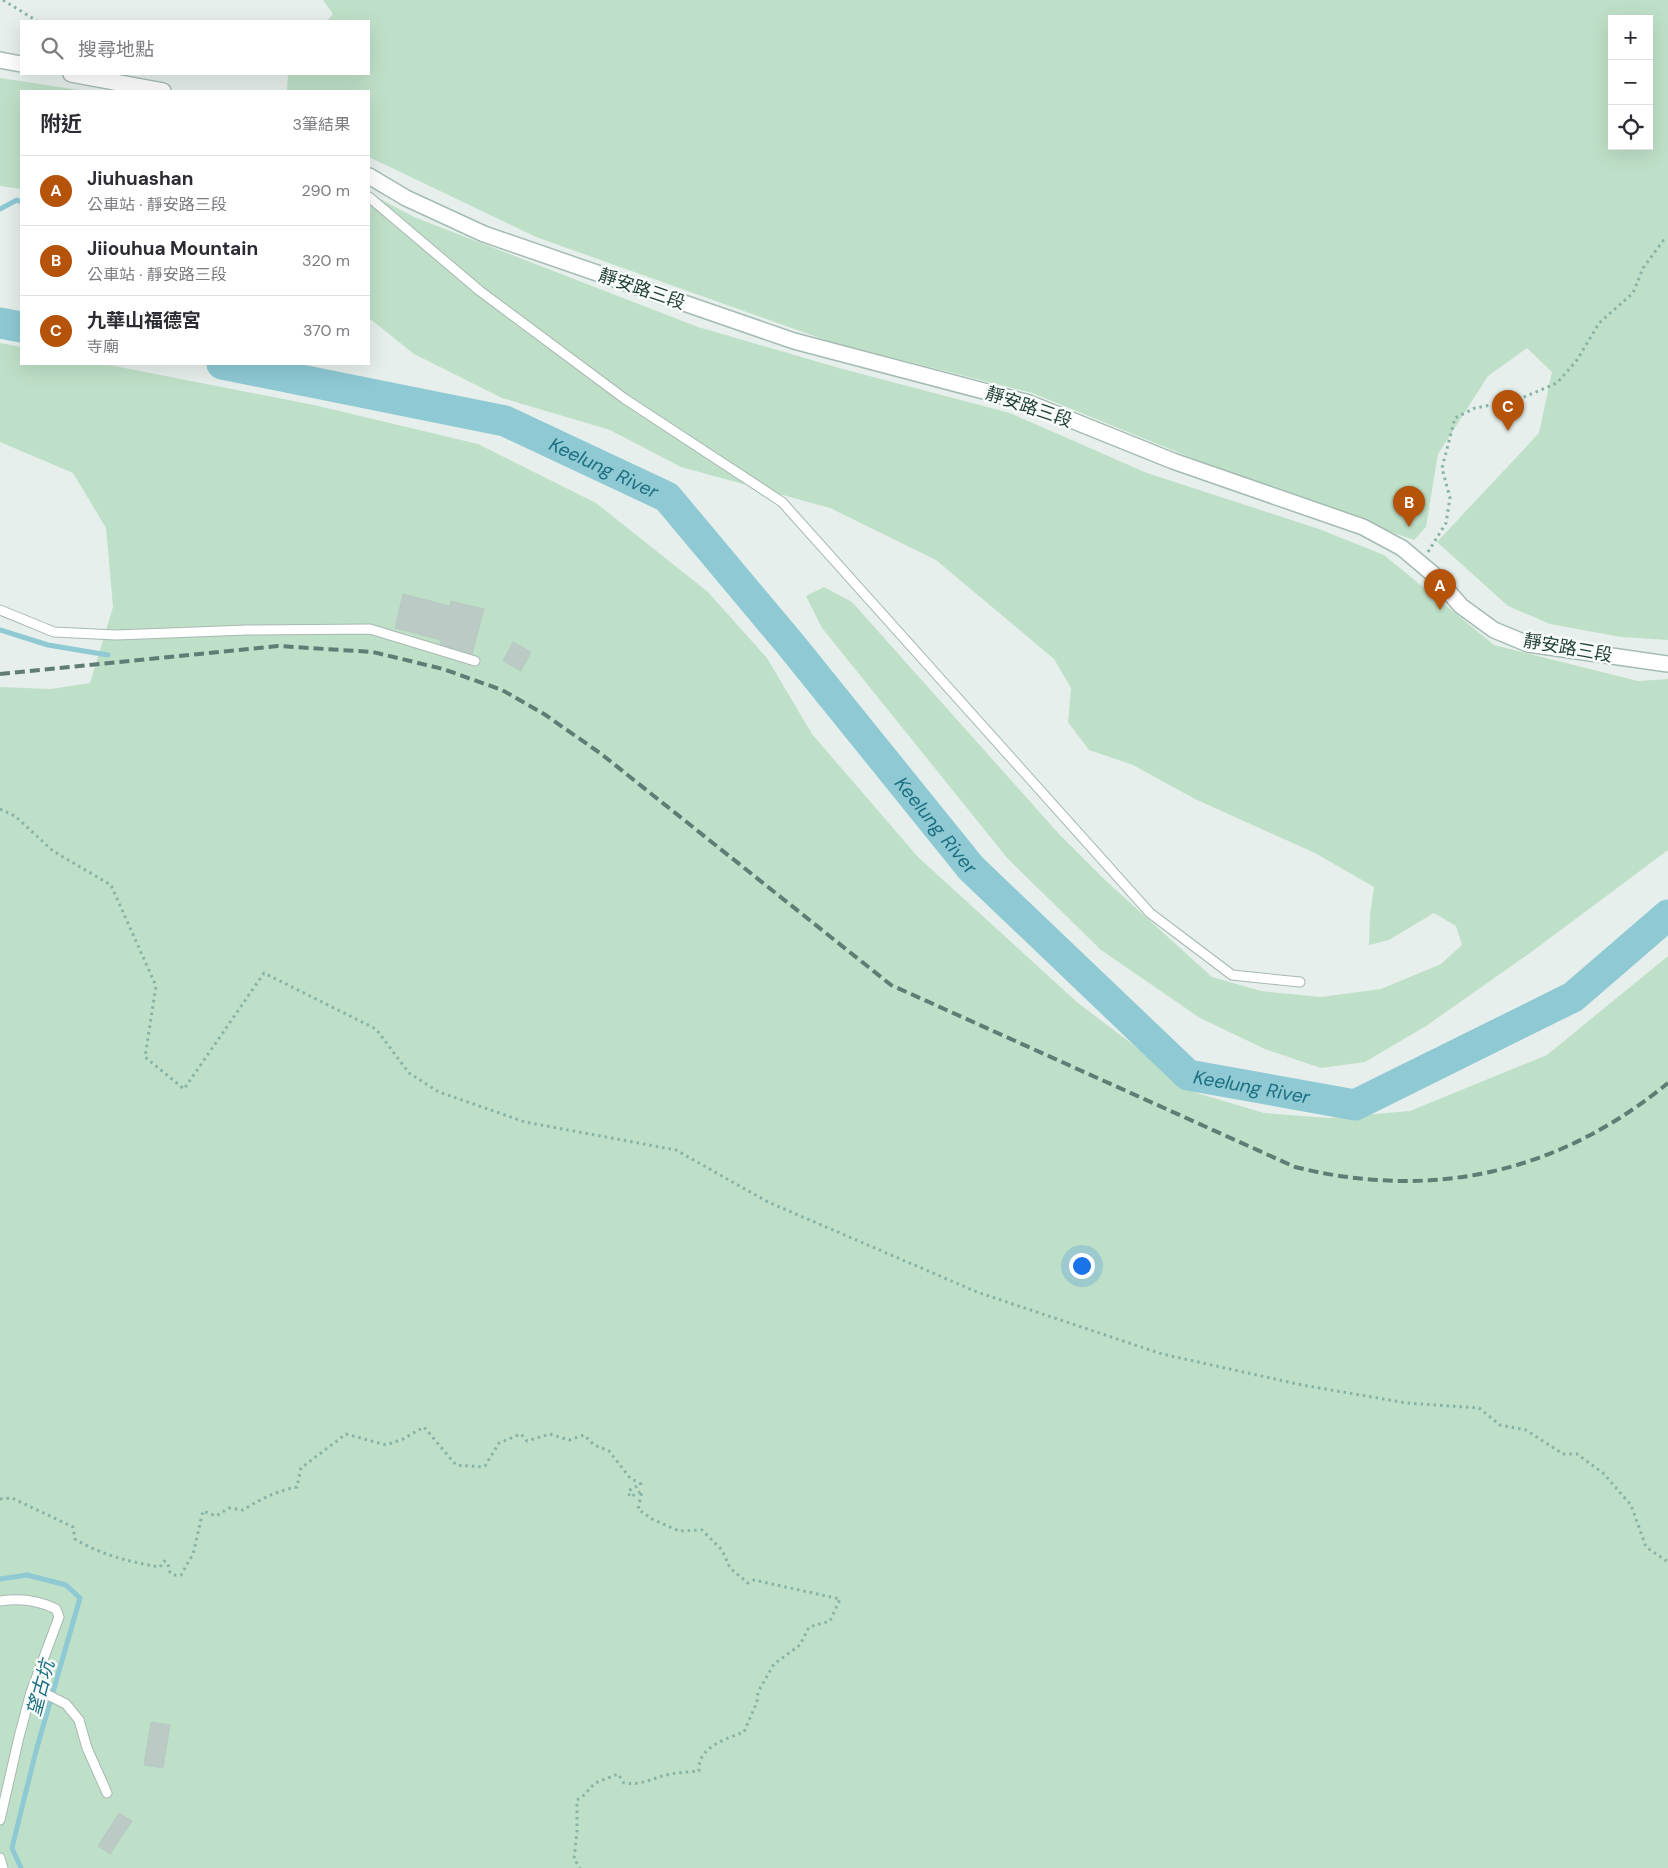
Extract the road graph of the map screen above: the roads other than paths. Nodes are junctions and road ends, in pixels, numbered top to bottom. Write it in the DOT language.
graph roads {
  1 [pos="0,60"];
  2 [pos="20,64"];
  3 [pos="76,75"];
  4 [pos="158,90"];
  5 [pos="370,177"];
  6 [pos="370,197"];
  7 [pos="0,610"];
  8 [pos="475,661"];
  9 [pos="1668,664"];
  10 [pos="1300,982"];
  11 [pos="0,1601"];
  12 [pos="31,1692"];
  13 [pos="107,1793"];
  14 [pos="0,1820"];
  15 [pos="0,1858"];
  16 [pos="3,1868"];
  1 -- 2 [label="main road"];
  3 -- 4 [label="main road"];
  5 -- 9 [label="main road, 靜安路三段"];
  6 -- 10 [label="lane"];
  7 -- 8 [label="lane"];
  11 -- 12 [label="lane"];
  12 -- 13 [label="lane"];
  12 -- 14 [label="lane"];
  15 -- 16 [label="lane"];
}
